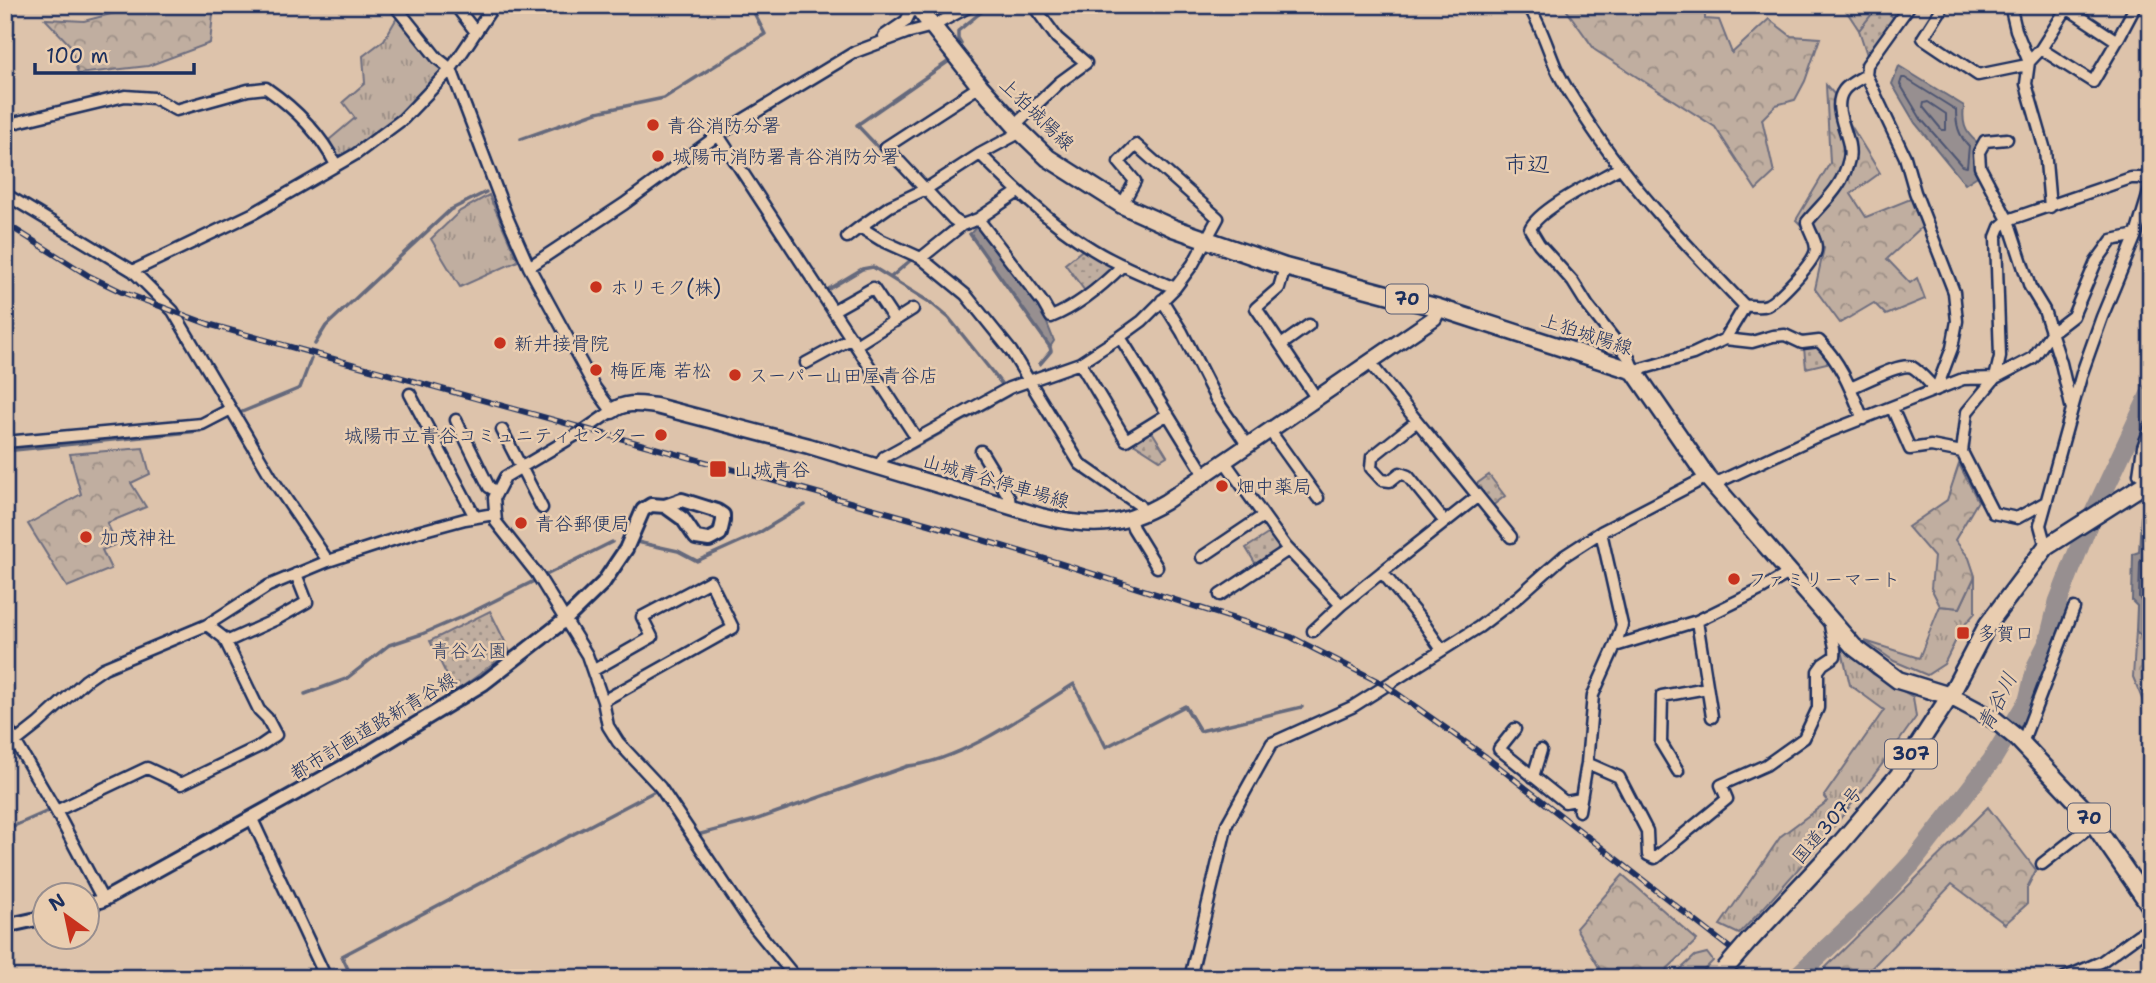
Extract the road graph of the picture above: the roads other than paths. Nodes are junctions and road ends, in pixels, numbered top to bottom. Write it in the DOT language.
graph roads {
  1 [pos="397,5"];
  2 [pos="455,5"];
  3 [pos="494,5"];
  4 [pos="915,5"];
  5 [pos="972,5"];
  6 [pos="1032,5"];
  7 [pos="1528,5"];
  8 [pos="1910,5"];
  9 [pos="1944,5"];
  10 [pos="2136,5"];
  11 [pos="2013,7"];
  12 [pos="933,26"];
  13 [pos="475,31"];
  14 [pos="2117,41"];
  15 [pos="872,44"];
  16 [pos="2040,49"];
  17 [pos="2028,63"];
  18 [pos="451,69"];
  19 [pos="1866,75"];
  20 [pos="980,86"];
  21 [pos="5,125"];
  22 [pos="1018,128"];
  23 [pos="718,135"];
  24 [pos="2007,139"];
  25 [pos="980,154"];
  26 [pos="336,165"];
  27 [pos="1621,167"];
  28 [pos="2151,178"];
  29 [pos="2151,186"];
  30 [pos="926,189"];
  31 [pos="1018,192"];
  32 [pos="5,194"];
  33 [pos="1122,205"];
  34 [pos="2050,207"];
  35 [pos="978,219"];
  36 [pos="2008,219"];
  37 [pos="962,225"];
  38 [pos="860,227"];
  39 [pos="2136,235"];
  40 [pos="847,237"];
  41 [pos="1207,239"];
  42 [pos="921,258"];
  43 [pos="1123,265"];
  44 [pos="529,267"];
  45 [pos="1285,267"];
  46 [pos="133,271"];
  47 [pos="1175,288"];
  48 [pos="1162,300"];
  49 [pos="1745,306"];
  50 [pos="1439,308"];
  51 [pos="913,309"];
  52 [pos="834,310"];
  53 [pos="895,321"];
  54 [pos="1309,325"];
  55 [pos="2051,333"];
  56 [pos="1120,337"];
  57 [pos="1726,340"];
  58 [pos="854,341"];
  59 [pos="1281,345"];
  60 [pos="806,363"];
  61 [pos="1080,363"];
  62 [pos="1370,363"];
  63 [pos="1634,371"];
  64 [pos="1995,378"];
  65 [pos="1030,381"];
  66 [pos="1850,388"];
  67 [pos="1936,390"];
  68 [pos="411,394"];
  69 [pos="1317,399"];
  70 [pos="1892,408"];
  71 [pos="231,410"];
  72 [pos="2071,410"];
  73 [pos="612,411"];
  74 [pos="1168,414"];
  75 [pos="1863,419"];
  76 [pos="456,420"];
  77 [pos="1417,421"];
  78 [pos="2151,426"];
  79 [pos="502,430"];
  80 [pos="1270,431"];
  81 [pos="917,439"];
  82 [pos="5,442"];
  83 [pos="1248,446"];
  84 [pos="981,451"];
  85 [pos="1962,452"];
  86 [pos="1225,462"];
  87 [pos="520,467"];
  88 [pos="878,468"];
  89 [pos="1205,475"];
  90 [pos="2145,477"];
  91 [pos="1711,480"];
  92 [pos="496,491"];
  93 [pos="1478,496"];
  94 [pos="1318,498"];
  95 [pos="2046,502"];
  96 [pos="665,506"];
  97 [pos="1010,506"];
  98 [pos="542,508"];
  99 [pos="494,514"];
  100 [pos="1145,514"];
  101 [pos="1264,516"];
  102 [pos="475,517"];
  103 [pos="1130,519"];
  104 [pos="1445,522"];
  105 [pos="1601,532"];
  106 [pos="1511,537"];
  107 [pos="2046,547"];
  108 [pos="1288,550"];
  109 [pos="1202,557"];
  110 [pos="328,561"];
  111 [pos="1157,568"];
  112 [pos="1382,572"];
  113 [pos="1788,573"];
  114 [pos="296,574"];
  115 [pos="1220,595"];
  116 [pos="1341,606"];
  117 [pos="2074,608"];
  118 [pos="565,620"];
  119 [pos="1830,620"];
  120 [pos="1697,621"];
  121 [pos="208,625"];
  122 [pos="1313,631"];
  123 [pos="226,642"];
  124 [pos="1615,646"];
  125 [pos="1442,650"];
  126 [pos="594,670"];
  127 [pos="1707,688"];
  128 [pos="1950,696"];
  129 [pos="603,701"];
  130 [pos="1712,717"];
  131 [pos="5,724"];
  132 [pos="1515,729"];
  133 [pos="2019,740"];
  134 [pos="16,742"];
  135 [pos="5,750"];
  136 [pos="1541,750"];
  137 [pos="1587,763"];
  138 [pos="1678,771"];
  139 [pos="1534,777"];
  140 [pos="1581,799"];
  141 [pos="56,811"];
  142 [pos="1579,811"];
  143 [pos="252,819"];
  144 [pos="2093,824"];
  145 [pos="2042,864"];
  146 [pos="103,900"];
  147 [pos="2151,907"];
  148 [pos="32,920"];
  149 [pos="5,926"];
  150 [pos="2151,929"];
  151 [pos="1719,974"];
  152 [pos="327,978"];
  153 [pos="796,978"];
  154 [pos="1190,978"];
  155 [pos="2064,978"];
  1 -- 18 [label="street"];
  2 -- 13 [label="street"];
  3 -- 13 [label="street"];
  4 -- 12 [label="main road, 上狛城陽線 / 70"];
  4 -- 15 [label="street"];
  5 -- 12 [label="street"];
  6 -- 22 [label="street"];
  7 -- 27 [label="street"];
  8 -- 19 [label="street"];
  9 -- 17 [label="street"];
  10 -- 14 [label="street"];
  11 -- 17 [label="street"];
  12 -- 15 [label="street"];
  12 -- 20 [label="main road, 上狛城陽線 / 70"];
  13 -- 18 [label="street"];
  14 -- 16 [label="street"];
  14 -- 16 [label="street"];
  15 -- 23 [label="street"];
  16 -- 17 [label="street"];
  17 -- 34 [label="street"];
  18 -- 26 [label="street"];
  18 -- 44 [label="street"];
  19 -- 49 [label="street"];
  19 -- 67 [label="street"];
  20 -- 22 [label="main road, 上狛城陽線 / 70"];
  20 -- 30 [label="street"];
  21 -- 26 [label="street"];
  22 -- 25 [label="street"];
  22 -- 33 [label="main road, 上狛城陽線 / 70"];
  23 -- 44 [label="street"];
  23 -- 52 [label="street"];
  24 -- 36 [label="street"];
  25 -- 30 [label="street"];
  25 -- 31 [label="street"];
  26 -- 46 [label="street"];
  27 -- 49 [label="street"];
  27 -- 63 [label="street"];
  28 -- 34 [label="street"];
  29 -- 39 [label="street"];
  30 -- 37 [label="street"];
  30 -- 38 [label="street"];
  31 -- 35 [label="street"];
  31 -- 43 [label="street"];
  32 -- 46 [label="street"];
  33 -- 41 [label="main road, 上狛城陽線 / 70"];
  33 -- 41 [label="street"];
  34 -- 36 [label="street"];
  35 -- 37 [label="street"];
  35 -- 43 [label="street"];
  36 -- 55 [label="street"];
  36 -- 64 [label="street"];
  37 -- 42 [label="street"];
  38 -- 40 [label="street"];
  38 -- 42 [label="street"];
  39 -- 55 [label="street"];
  39 -- 72 [label="street"];
  41 -- 45 [label="main road, 上狛城陽線 / 70"];
  41 -- 47 [label="street"];
  42 -- 65 [label="street"];
  43 -- 47 [label="street"];
  44 -- 73 [label="street"];
  45 -- 50 [label="main road, 上狛城陽線 / 70"];
  45 -- 59 [label="street"];
  46 -- 71 [label="street"];
  47 -- 48 [label="street"];
  48 -- 56 [label="street"];
  48 -- 83 [label="street"];
  49 -- 57 [label="street"];
  50 -- 62 [label="main road, 山城青谷停車場線"];
  50 -- 63 [label="main road, 上狛城陽線 / 70"];
  51 -- 53 [label="street"];
  52 -- 53 [label="street"];
  52 -- 58 [label="street"];
  53 -- 58 [label="street"];
  54 -- 59 [label="street"];
  55 -- 64 [label="street"];
  55 -- 72 [label="street"];
  56 -- 61 [label="street"];
  56 -- 74 [label="street"];
  57 -- 63 [label="street"];
  57 -- 66 [label="street"];
  58 -- 60 [label="street"];
  58 -- 81 [label="street"];
  59 -- 69 [label="street"];
  61 -- 65 [label="street"];
  61 -- 74 [label="street"];
  62 -- 69 [label="main road, 山城青谷停車場線"];
  62 -- 77 [label="street"];
  63 -- 91 [label="main road, 上狛城陽線 / 70"];
  64 -- 67 [label="street"];
  64 -- 85 [label="street"];
  65 -- 81 [label="street"];
  65 -- 100 [label="street"];
  66 -- 67 [label="street"];
  66 -- 75 [label="street"];
  67 -- 70 [label="street"];
  68 -- 102 [label="street"];
  69 -- 80 [label="main road, 山城青谷停車場線"];
  70 -- 75 [label="street"];
  70 -- 85 [label="street"];
  71 -- 82 [label="street"];
  71 -- 110 [label="street"];
  72 -- 95 [label="street"];
  73 -- 87 [label="street"];
  73 -- 88 [label="main road, 山城青谷停車場線"];
  74 -- 89 [label="street"];
  75 -- 91 [label="street"];
  76 -- 92 [label="street"];
  77 -- 93 [label="street"];
  77 -- 104 [label="street"];
  78 -- 90 [label="street"];
  79 -- 87 [label="street"];
  80 -- 83 [label="main road, 山城青谷停車場線"];
  80 -- 94 [label="street"];
  81 -- 88 [label="street"];
  83 -- 86 [label="main road, 山城青谷停車場線"];
  84 -- 97 [label="street"];
  85 -- 95 [label="street"];
  86 -- 89 [label="main road, 山城青谷停車場線"];
  86 -- 101 [label="street"];
  87 -- 92 [label="street"];
  87 -- 98 [label="street"];
  88 -- 97 [label="main road, 山城青谷停車場線"];
  89 -- 100 [label="main road, 山城青谷停車場線"];
  90 -- 107 [label="main road, 307"];
  91 -- 105 [label="street"];
  91 -- 113 [label="main road, 上狛城陽線 / 70"];
  92 -- 99 [label="street"];
  93 -- 104 [label="street"];
  93 -- 106 [label="street"];
  95 -- 107 [label="street"];
  96 -- 118 [label="street, 都市計画道路新青谷線"];
  97 -- 103 [label="main road, 山城青谷停車場線"];
  99 -- 102 [label="street"];
  99 -- 118 [label="street"];
  100 -- 103 [label="main road, 山城青谷停車場線"];
  101 -- 108 [label="street"];
  101 -- 109 [label="street"];
  102 -- 110 [label="street"];
  103 -- 111 [label="street"];
  104 -- 112 [label="street"];
  105 -- 124 [label="street"];
  105 -- 125 [label="street"];
  107 -- 128 [label="main road, 国道307号 / 307"];
  108 -- 115 [label="street"];
  108 -- 116 [label="street"];
  110 -- 114 [label="street"];
  112 -- 116 [label="street"];
  112 -- 125 [label="street"];
  113 -- 119 [label="main road, 上狛城陽線 / 70"];
  113 -- 120 [label="street"];
  114 -- 121 [label="street"];
  114 -- 123 [label="street"];
  116 -- 122 [label="street"];
  117 -- 133 [label="street"];
  118 -- 126 [label="street"];
  118 -- 143 [label="street, 都市計画道路新青谷線"];
  119 -- 128 [label="main road, 上狛城陽線 / 70"];
  119 -- 137 [label="street"];
  120 -- 124 [label="street"];
  120 -- 127 [label="street"];
  121 -- 123 [label="street"];
  121 -- 134 [label="street"];
  123 -- 141 [label="street"];
  124 -- 137 [label="street"];
  125 -- 154 [label="street"];
  126 -- 129 [label="street"];
  126 -- 129 [label="street"];
  127 -- 130 [label="street"];
  127 -- 138 [label="street"];
  128 -- 133 [label="main road, 上狛城陽線 / 70"];
  128 -- 151 [label="main road, 国道307号 / 307, bridge"];
  129 -- 153 [label="street"];
  131 -- 134 [label="street"];
  132 -- 139 [label="street"];
  133 -- 144 [label="main road, 上狛城陽線 / 70"];
  134 -- 135 [label="street"];
  134 -- 141 [label="street"];
  136 -- 139 [label="street"];
  137 -- 140 [label="street"];
  139 -- 140 [label="street"];
  140 -- 142 [label="street"];
  141 -- 146 [label="street"];
  143 -- 146 [label="street, 都市計画道路新青谷線"];
  143 -- 152 [label="street"];
  144 -- 145 [label="street"];
  144 -- 147 [label="main road, 上狛城陽線 / 70"];
  148 -- 149 [label="street"];
  150 -- 155 [label="street"];
}
